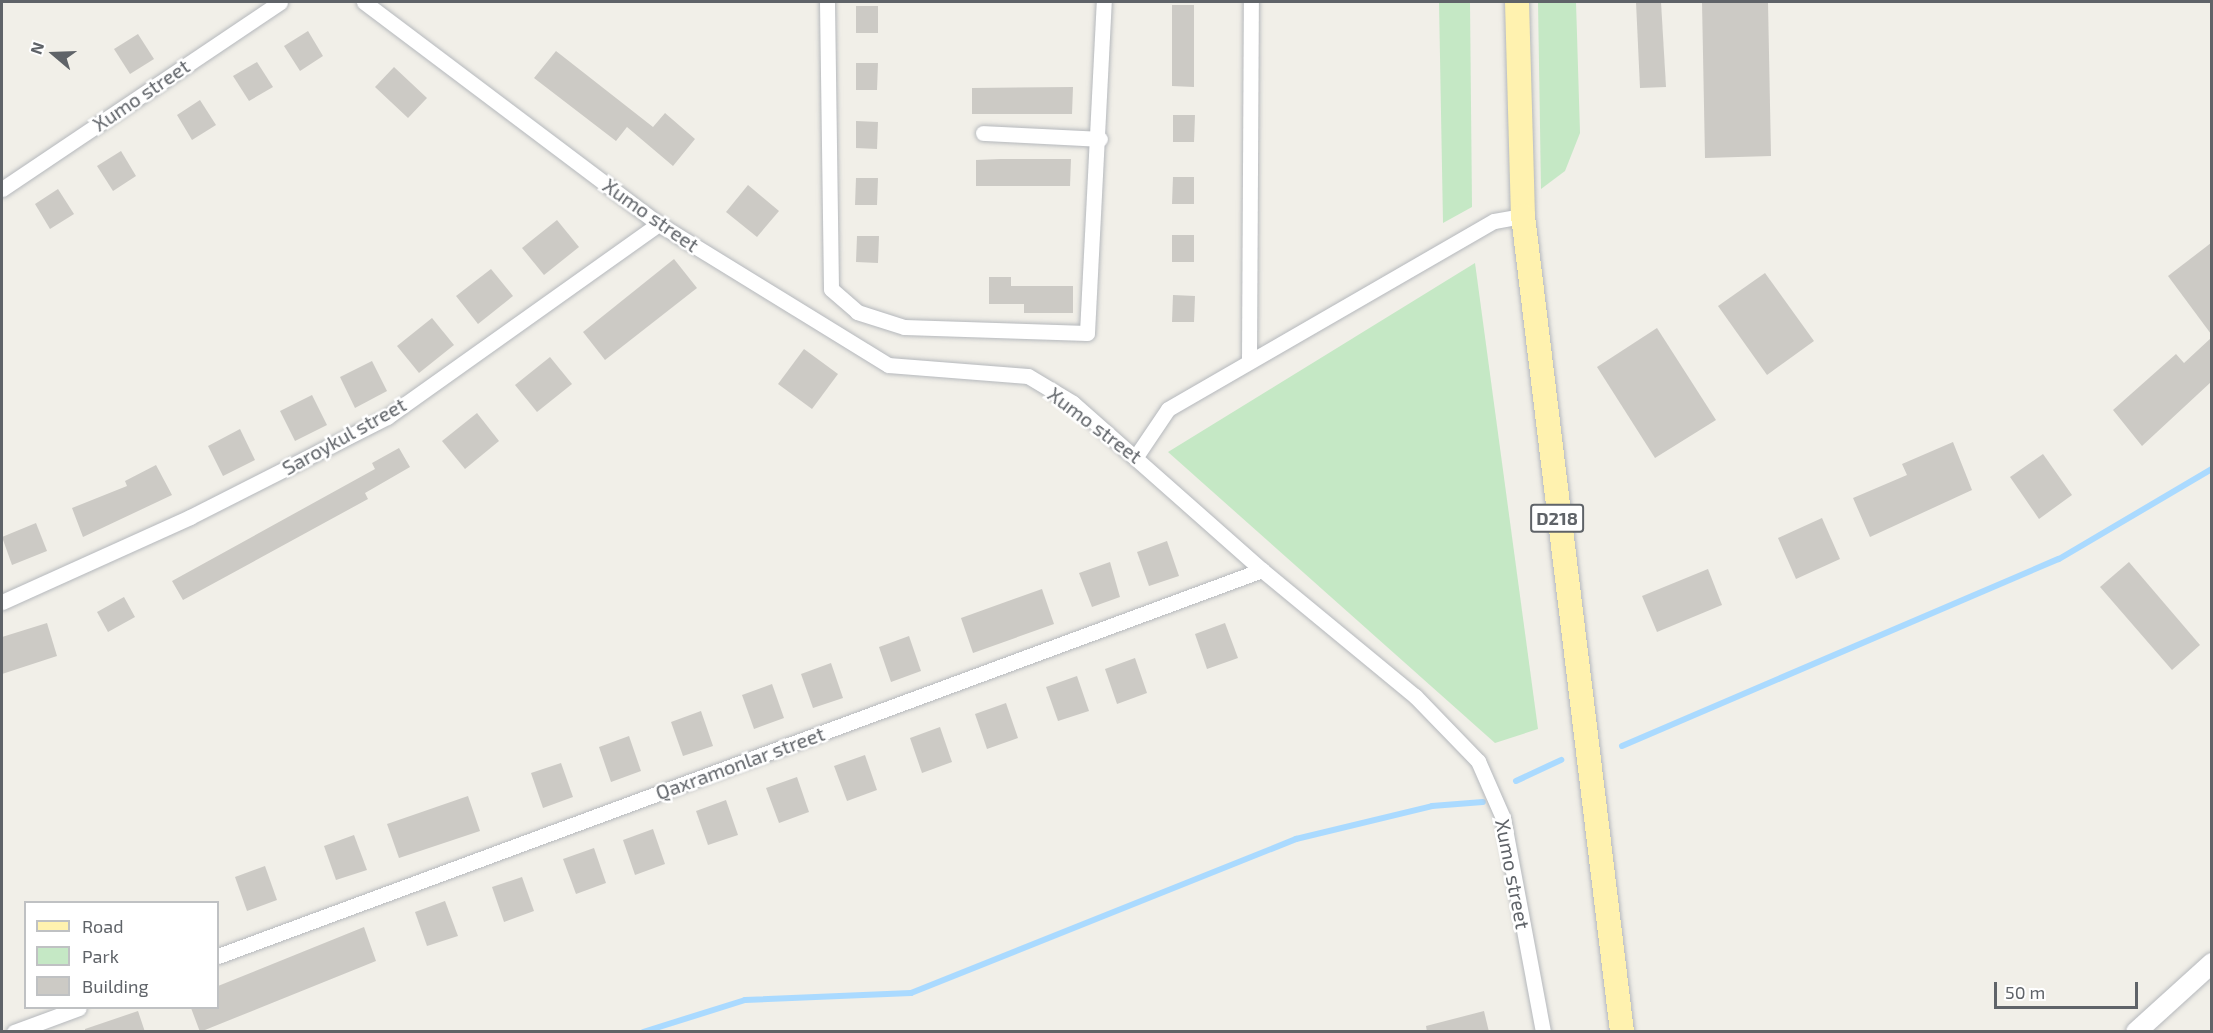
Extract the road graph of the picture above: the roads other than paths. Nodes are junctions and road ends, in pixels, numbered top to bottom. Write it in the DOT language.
graph roads {
  1 [pos="280,2"];
  2 [pos="364,2"];
  3 [pos="827,2"];
  4 [pos="1104,2"];
  5 [pos="1251,2"];
  6 [pos="1517,2"];
  7 [pos="983,133"];
  8 [pos="1100,139"];
  9 [pos="2,189"];
  10 [pos="1523,216"];
  11 [pos="660,224"];
  12 [pos="1249,361"];
  13 [pos="1137,455"];
  14 [pos="1262,570"];
  15 [pos="2,602"];
  16 [pos="219,956"];
  17 [pos="2211,963"];
  18 [pos="76,1009"];
  19 [pos="14,1032"];
  20 [pos="1543,1032"];
  21 [pos="1622,1032"];
  22 [pos="2136,1032"];
  1 -- 9 [label="street, Xumo street"];
  2 -- 11 [label="street, Xumo street"];
  3 -- 8 [label="street"];
  4 -- 8 [label="street"];
  5 -- 12 [label="street"];
  6 -- 10 [label="main road, D218"];
  7 -- 8 [label="street"];
  10 -- 12 [label="street"];
  10 -- 21 [label="main road, D218"];
  11 -- 13 [label="street, Xumo street"];
  11 -- 15 [label="street, Saroykul street"];
  12 -- 13 [label="street"];
  13 -- 14 [label="street, Xumo street"];
  14 -- 16 [label="street, Qaxramonlar street"];
  14 -- 20 [label="street, Xumo street"];
  17 -- 22 [label="street"];
  18 -- 19 [label="street"];
}
